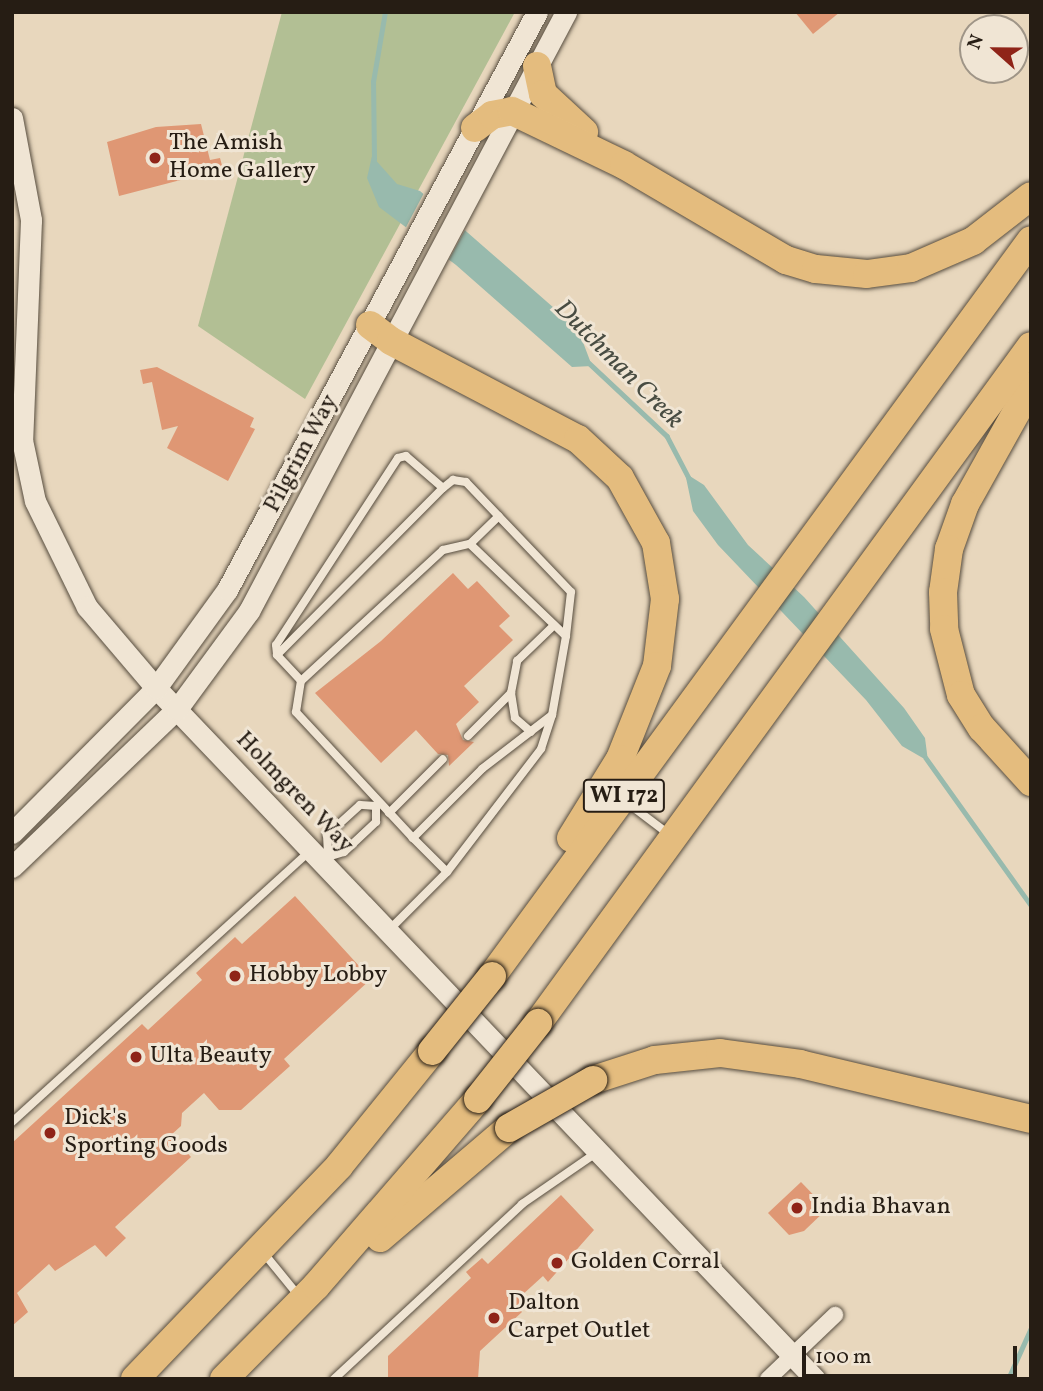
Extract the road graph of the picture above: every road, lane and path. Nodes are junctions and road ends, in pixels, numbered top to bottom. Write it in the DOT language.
graph roads {
  1 [pos="537,12"];
  2 [pos="566,12"];
  3 [pos="537,66"];
  4 [pos="512,111"];
  5 [pos="12,118"];
  6 [pos="475,128"];
  7 [pos="624,165"];
  8 [pos="1031,196"];
  9 [pos="1031,240"];
  10 [pos="381,333"];
  11 [pos="1031,346"];
  12 [pos="1031,386"];
  13 [pos="443,488"];
  14 [pos="499,516"];
  15 [pos="470,544"];
  16 [pos="551,628"];
  17 [pos="566,636"];
  18 [pos="277,655"];
  19 [pos="302,681"];
  20 [pos="156,688"];
  21 [pos="510,693"];
  22 [pos="177,709"];
  23 [pos="552,715"];
  24 [pos="530,732"];
  25 [pos="468,736"];
  26 [pos="443,760"];
  27 [pos="1019,764"];
  28 [pos="1031,782"];
  29 [pos="622,799"];
  30 [pos="388,813"];
  31 [pos="12,833"];
  32 [pos="413,838"];
  33 [pos="674,839"];
  34 [pos="320,854"];
  35 [pos="12,867"];
  36 [pos="447,872"];
  37 [pos="389,930"];
  38 [pos="487,971"];
  39 [pos="1026,1118"];
  40 [pos="12,1122"];
  41 [pos="599,1151"];
  42 [pos="261,1250"];
  43 [pos="309,1293"];
  44 [pos="835,1315"];
  45 [pos="793,1356"];
  46 [pos="135,1379"];
  47 [pos="224,1379"];
  48 [pos="334,1379"];
  49 [pos="768,1379"];
  50 [pos="815,1379"];
  1 -- 6 [label="street, Pilgrim Way"];
  2 -- 3 [label="street, Pilgrim Way"];
  3 -- 4 [label="street, Pilgrim Way"];
  3 -- 7 [label="highway"];
  4 -- 6 [label="highway"];
  4 -- 7 [label="highway"];
  4 -- 10 [label="street, Pilgrim Way"];
  5 -- 20 [label="street, Holmgren Way"];
  6 -- 10 [label="street, Pilgrim Way"];
  7 -- 8 [label="highway"];
  9 -- 29 [label="highway, WI 172"];
  10 -- 20 [label="street, Pilgrim Way"];
  10 -- 22 [label="street, Pilgrim Way"];
  10 -- 38 [label="highway"];
  11 -- 33 [label="highway, WI 172"];
  12 -- 27 [label="highway"];
  13 -- 14 [label="lane"];
  13 -- 18 [label="lane"];
  13 -- 18 [label="lane"];
  14 -- 15 [label="lane"];
  14 -- 17 [label="lane"];
  15 -- 16 [label="lane"];
  15 -- 19 [label="lane"];
  16 -- 17 [label="lane"];
  16 -- 21 [label="lane"];
  17 -- 23 [label="lane"];
  18 -- 19 [label="lane"];
  19 -- 30 [label="lane"];
  20 -- 22 [label="street, Holmgren Way"];
  20 -- 31 [label="street, Pilgrim Way"];
  21 -- 24 [label="lane"];
  21 -- 25 [label="lane"];
  22 -- 34 [label="street, Holmgren Way"];
  22 -- 35 [label="street, Pilgrim Way"];
  23 -- 24 [label="lane"];
  23 -- 36 [label="lane"];
  24 -- 32 [label="lane"];
  26 -- 30 [label="lane"];
  27 -- 28 [label="highway"];
  29 -- 33 [label="lane"];
  29 -- 38 [label="highway, WI 172"];
  30 -- 32 [label="lane"];
  32 -- 36 [label="lane"];
  33 -- 43 [label="highway, WI 172, bridge"];
  34 -- 34 [label="lane"];
  34 -- 37 [label="street, Holmgren Way"];
  34 -- 40 [label="lane"];
  36 -- 37 [label="lane"];
  37 -- 41 [label="street, Holmgren Way"];
  38 -- 42 [label="highway, WI 172, bridge"];
  39 -- 43 [label="highway, bridge"];
  41 -- 45 [label="street, Holmgren Way"];
  41 -- 48 [label="lane"];
  42 -- 43 [label="lane"];
  42 -- 46 [label="highway, WI 172"];
  43 -- 47 [label="highway, WI 172"];
  44 -- 45 [label="street"];
  45 -- 49 [label="street"];
  45 -- 50 [label="street, Holmgren Way"];
}
